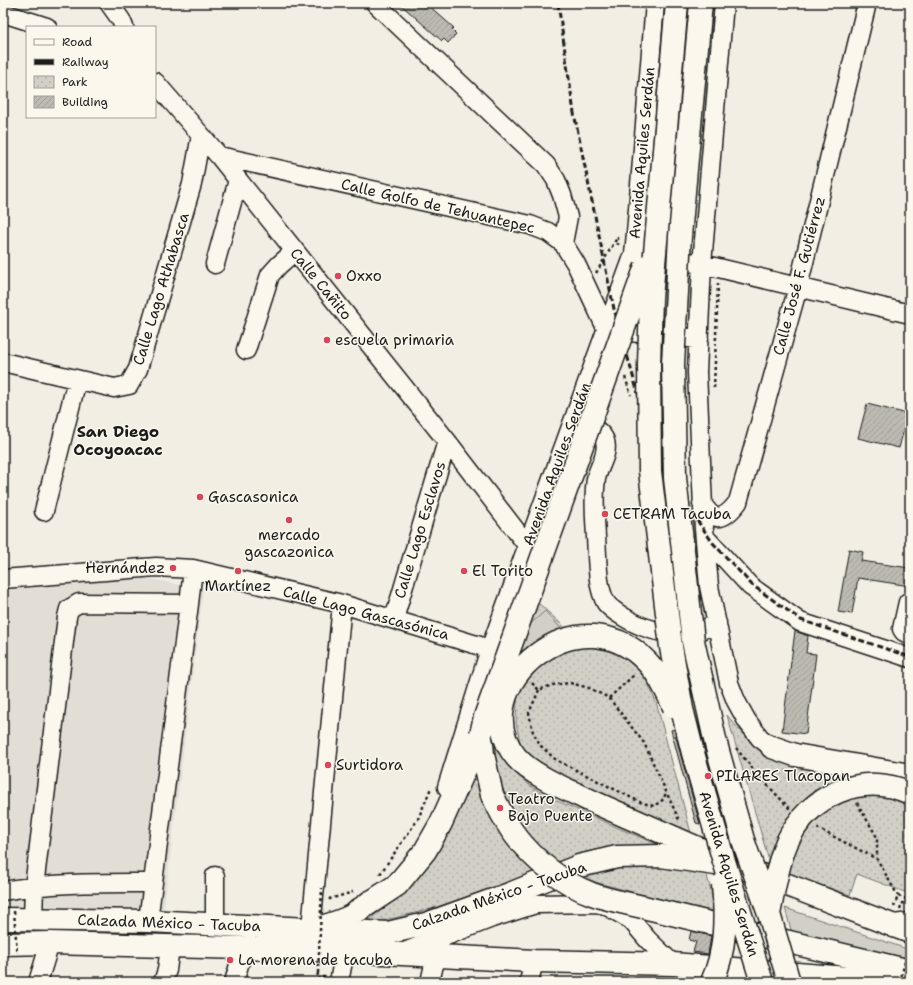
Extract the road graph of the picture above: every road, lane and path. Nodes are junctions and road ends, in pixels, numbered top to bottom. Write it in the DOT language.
graph roads {
  1 [pos="109,3"];
  2 [pos="375,3"];
  3 [pos="655,3"];
  4 [pos="677,3"];
  5 [pos="701,3"];
  6 [pos="724,3"];
  7 [pos="867,3"];
  8 [pos="3,12"];
  9 [pos="44,26"];
  10 [pos="124,26"];
  11 [pos="156,83"];
  12 [pos="201,135"];
  13 [pos="219,156"];
  14 [pos="238,180"];
  15 [pos="658,235"];
  16 [pos="618,237"];
  17 [pos="563,243"];
  18 [pos="295,251"];
  19 [pos="626,253"];
  20 [pos="214,264"];
  21 [pos="702,264"];
  22 [pos="798,287"];
  23 [pos="910,314"];
  24 [pos="606,328"];
  25 [pos="699,339"];
  26 [pos="246,350"];
  27 [pos="3,362"];
  28 [pos="77,380"];
  29 [pos="574,417"];
  30 [pos="447,441"];
  31 [pos="702,504"];
  32 [pos="44,511"];
  33 [pos="705,537"];
  34 [pos="527,545"];
  35 [pos="192,569"];
  36 [pos="3,579"];
  37 [pos="908,602"];
  38 [pos="189,604"];
  39 [pos="342,604"];
  40 [pos="394,619"];
  41 [pos="717,623"];
  42 [pos="910,634"];
  43 [pos="490,648"];
  44 [pos="910,658"];
  45 [pos="637,673"];
  46 [pos="529,680"];
  47 [pos="539,690"];
  48 [pos="609,698"];
  49 [pos="481,734"];
  50 [pos="772,747"];
  51 [pos="693,753"];
  52 [pos="910,775"];
  53 [pos="434,782"];
  54 [pos="666,791"];
  55 [pos="910,793"];
  56 [pos="855,800"];
  57 [pos="717,837"];
  58 [pos="690,845"];
  59 [pos="876,859"];
  60 [pos="744,868"];
  61 [pos="215,876"];
  62 [pos="376,876"];
  63 [pos="153,883"];
  64 [pos="34,887"];
  65 [pos="322,888"];
  66 [pos="359,888"];
  67 [pos="3,891"];
  68 [pos="326,897"];
  69 [pos="910,900"];
  70 [pos="910,905"];
  71 [pos="359,910"];
  72 [pos="769,914"];
  73 [pos="17,916"];
  74 [pos="148,921"];
  75 [pos="214,924"];
  76 [pos="905,927"];
  77 [pos="311,928"];
  78 [pos="910,941"];
  79 [pos="50,943"];
  80 [pos="170,947"];
  81 [pos="10,948"];
  82 [pos="244,948"];
  83 [pos="345,951"];
  84 [pos="399,954"];
  85 [pos="436,956"];
  86 [pos="534,961"];
  87 [pos="910,971"];
  88 [pos="677,973"];
  89 [pos="333,976"];
  90 [pos="38,982"];
  91 [pos="163,982"];
  92 [pos="234,982"];
  93 [pos="430,982"];
  94 [pos="529,982"];
  95 [pos="712,982"];
  96 [pos="762,982"];
  97 [pos="789,982"];
  98 [pos="899,982"];
  1 -- 10 [label="street"];
  2 -- 17 [label="street"];
  3 -- 19 [label="street, Avenida Aquiles Serdán"];
  4 -- 15 [label="main road, Avenida Aquiles Serdán, bridge"];
  5 -- 72 [label="main road, Avenida Aquiles Serdán, bridge"];
  6 -- 21 [label="street"];
  7 -- 22 [label="street, Calle José F. Gutiérrez"];
  8 -- 9 [label="street"];
  11 -- 12 [label="street, Calle Cañito"];
  12 -- 13 [label="street, Calle Cañito"];
  12 -- 28 [label="street, Calle Lago Athabasca"];
  13 -- 14 [label="street, Calle Cañito"];
  13 -- 17 [label="street, Calle Golfo de Tehuantepec"];
  14 -- 18 [label="street, Calle Cañito"];
  14 -- 20 [label="street"];
  15 -- 49 [label="main road, bridge"];
  15 -- 51 [label="main road, Avenida Aquiles Serdán, bridge"];
  16 -- 19 [label="path"];
  17 -- 24 [label="street, Calle Golfo de Tehuantepec"];
  18 -- 26 [label="street"];
  18 -- 30 [label="street, Calle Cañito"];
  19 -- 21 [label="street"];
  19 -- 24 [label="street, Avenida Aquiles Serdán"];
  21 -- 22 [label="street"];
  21 -- 25 [label="street"];
  22 -- 23 [label="street"];
  22 -- 31 [label="street, Calle José F. Gutiérrez"];
  24 -- 25 [label="street"];
  24 -- 29 [label="street, Avenida Aquiles Serdán"];
  25 -- 31 [label="street"];
  27 -- 28 [label="street, Calle Lago Athabasca"];
  28 -- 32 [label="street"];
  29 -- 34 [label="street, Avenida Aquiles Serdán"];
  29 -- 41 [label="street"];
  30 -- 34 [label="street, Calle Cañito"];
  30 -- 40 [label="street, Calle Lago Esclavos"];
  31 -- 33 [label="street"];
  33 -- 41 [label="street"];
  33 -- 44 [label="street"];
  34 -- 43 [label="street, Avenida Aquiles Serdán"];
  35 -- 36 [label="street, Calle Lago Gascasónica"];
  35 -- 38 [label="street"];
  35 -- 39 [label="street, Calle Lago Gascasónica"];
  37 -- 42 [label="street"];
  38 -- 63 [label="street"];
  38 -- 64 [label="street"];
  39 -- 40 [label="street, Calle Lago Gascasónica"];
  39 -- 77 [label="street"];
  40 -- 43 [label="street, Calle Lago Gascasónica"];
  41 -- 50 [label="street"];
  43 -- 71 [label="street, Avenida Aquiles Serdán"];
  45 -- 48 [label="path"];
  46 -- 47 [label="path"];
  47 -- 48 [label="path"];
  47 -- 54 [label="path"];
  48 -- 54 [label="path"];
  49 -- 71 [label="main road"];
  49 -- 87 [label="main road, bridge"];
  50 -- 52 [label="main road"];
  51 -- 57 [label="main road, Avenida Aquiles Serdán, bridge"];
  51 -- 58 [label="main road, bridge"];
  53 -- 62 [label="path"];
  54 -- 58 [label="path"];
  55 -- 72 [label="main road, bridge"];
  56 -- 59 [label="path"];
  57 -- 95 [label="main road, bridge"];
  57 -- 96 [label="main road, Avenida Aquiles Serdán, bridge"];
  58 -- 60 [label="main road"];
  60 -- 76 [label="main road, Calzada México - Tacuba"];
  60 -- 77 [label="main road, Calzada México - Tacuba"];
  61 -- 75 [label="street"];
  63 -- 64 [label="street"];
  63 -- 74 [label="street"];
  64 -- 67 [label="street"];
  64 -- 73 [label="street"];
  65 -- 89 [label="path, bridge"];
  66 -- 68 [label="path"];
  69 -- 70 [label="path"];
  71 -- 77 [label="street, Avenida Aquiles Serdán"];
  72 -- 97 [label="main road, Avenida Aquiles Serdán, bridge"];
  73 -- 74 [label="main road, Calzada México - Tacuba"];
  73 -- 81 [label="path, bridge"];
  74 -- 75 [label="main road, Calzada México - Tacuba"];
  75 -- 77 [label="main road, Calzada México - Tacuba"];
  78 -- 98 [label="path, bridge"];
  79 -- 80 [label="main road, Calzada México - Tacuba"];
  79 -- 81 [label="main road, Calzada México - Tacuba"];
  79 -- 90 [label="street"];
  80 -- 82 [label="main road, Calzada México - Tacuba"];
  80 -- 91 [label="street"];
  82 -- 83 [label="main road, Calzada México - Tacuba"];
  82 -- 92 [label="street"];
  83 -- 84 [label="main road, Calzada México - Tacuba"];
  83 -- 89 [label="street"];
  84 -- 85 [label="main road, Calzada México - Tacuba"];
  84 -- 88 [label="street"];
  85 -- 86 [label="main road, Calzada México - Tacuba"];
  85 -- 93 [label="street"];
  86 -- 88 [label="main road, Calzada México - Tacuba"];
  86 -- 94 [label="street"];
  88 -- 98 [label="main road, Calzada México - Tacuba"];
}
